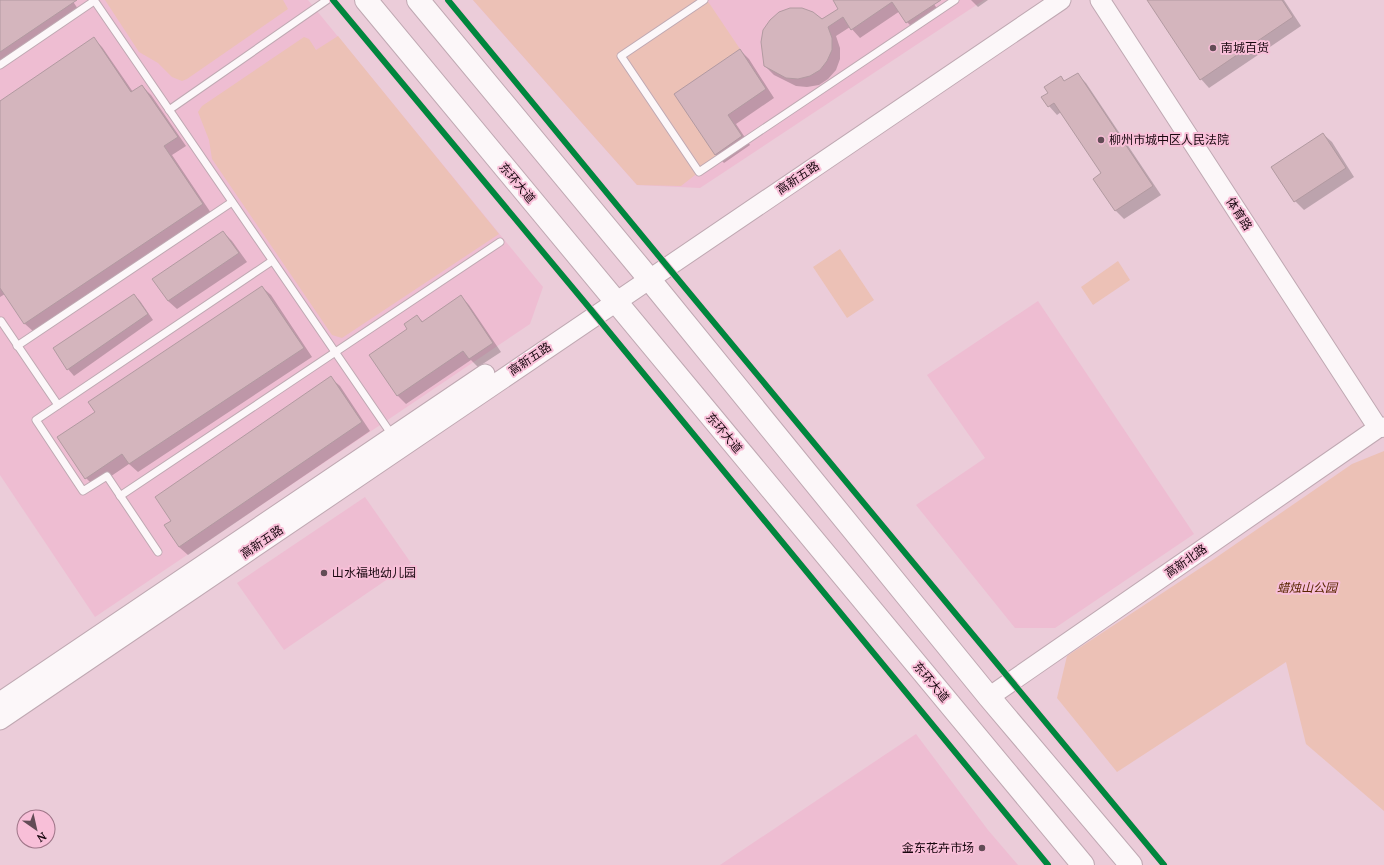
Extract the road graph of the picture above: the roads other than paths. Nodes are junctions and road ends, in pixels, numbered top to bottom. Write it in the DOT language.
graph roads {
  1 [pos="327,0"];
  2 [pos="366,0"];
  3 [pos="418,0"];
  4 [pos="704,0"];
  5 [pos="955,0"];
  6 [pos="1038,0"];
  7 [pos="1061,0"];
  8 [pos="1100,0"];
  9 [pos="94,1"];
  10 [pos="0,65"];
  11 [pos="169,110"];
  12 [pos="232,202"];
  13 [pos="500,242"];
  14 [pos="272,261"];
  15 [pos="645,274"];
  16 [pos="611,296"];
  17 [pos="0,322"];
  18 [pos="17,346"];
  19 [pos="335,352"];
  20 [pos="58,405"];
  21 [pos="1381,428"];
  22 [pos="392,436"];
  23 [pos="120,496"];
  24 [pos="158,552"];
  25 [pos="989,697"];
  26 [pos="0,702"];
  27 [pos="0,720"];
  28 [pos="1083,865"];
  29 [pos="1131,865"];
  1 -- 11 [label="lane"];
  2 -- 16 [label="highway, 东环大道"];
  3 -- 15 [label="highway"];
  4 -- 5 [label="lane"];
  6 -- 15 [label="main road, 高新五路"];
  7 -- 15 [label="main road, 高新五路"];
  8 -- 21 [label="main road, 体育路"];
  9 -- 10 [label="lane"];
  9 -- 11 [label="lane"];
  11 -- 12 [label="lane"];
  12 -- 14 [label="lane"];
  12 -- 18 [label="lane"];
  13 -- 19 [label="lane"];
  14 -- 19 [label="lane"];
  14 -- 20 [label="lane"];
  15 -- 16 [label="main road, 高新五路"];
  15 -- 25 [label="highway"];
  16 -- 22 [label="main road, 高新五路"];
  16 -- 27 [label="main road, 高新五路"];
  16 -- 28 [label="highway, 东环大道"];
  17 -- 18 [label="lane"];
  18 -- 20 [label="lane"];
  19 -- 22 [label="lane"];
  19 -- 23 [label="lane"];
  20 -- 23 [label="lane"];
  21 -- 25 [label="main road, 高新北路"];
  22 -- 26 [label="main road, 高新五路"];
  23 -- 24 [label="lane"];
  25 -- 29 [label="highway"];
}
